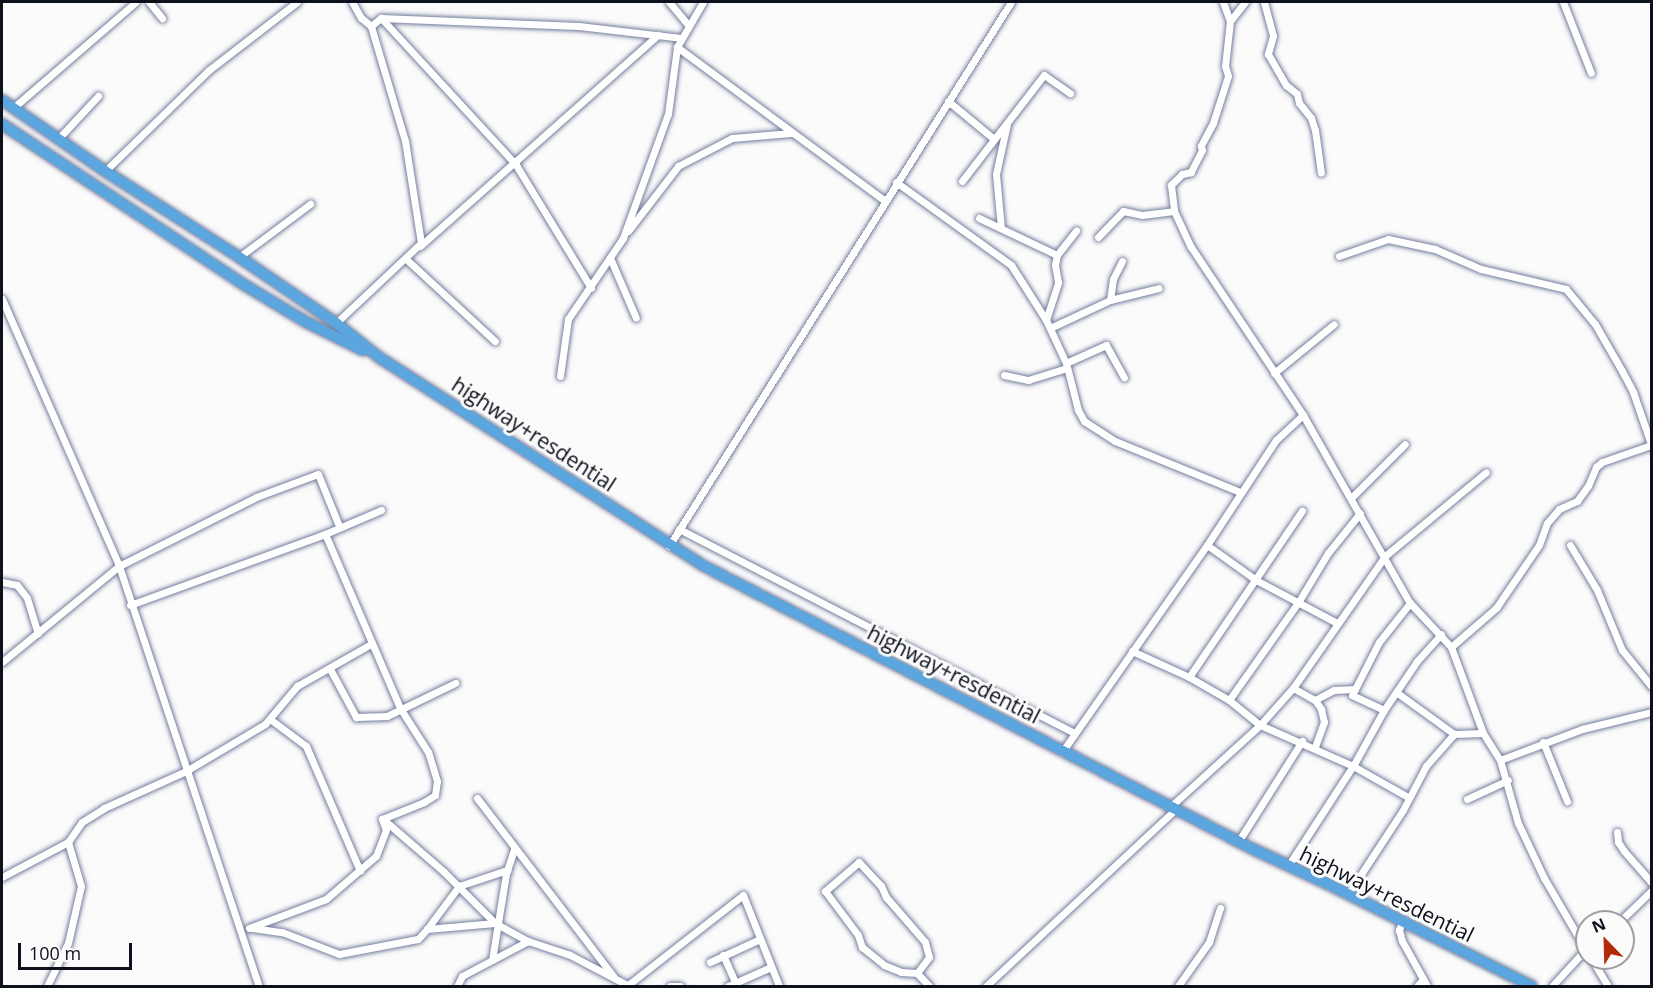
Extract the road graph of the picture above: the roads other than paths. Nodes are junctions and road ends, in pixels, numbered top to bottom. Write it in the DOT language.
graph roads {
  1 [pos="136,2"];
  2 [pos="149,2"];
  3 [pos="297,2"];
  4 [pos="352,2"];
  5 [pos="669,2"];
  6 [pos="703,2"];
  7 [pos="1011,2"];
  8 [pos="1222,2"];
  9 [pos="1245,2"];
  10 [pos="1264,2"];
  11 [pos="1563,2"];
  12 [pos="162,18"];
  13 [pos="381,18"];
  14 [pos="1230,21"];
  15 [pos="688,25"];
  16 [pos="371,26"];
  17 [pos="658,35"];
  18 [pos="681,38"];
  19 [pos="677,47"];
  20 [pos="1591,73"];
  21 [pos="1070,93"];
  22 [pos="98,96"];
  23 [pos="2,100"];
  24 [pos="948,101"];
  25 [pos="14,108"];
  26 [pos="1007,123"];
  27 [pos="2,124"];
  28 [pos="792,133"];
  29 [pos="58,138"];
  30 [pos="994,139"];
  31 [pos="514,163"];
  32 [pos="105,171"];
  33 [pos="1321,173"];
  34 [pos="962,181"];
  35 [pos="896,182"];
  36 [pos="885,201"];
  37 [pos="310,204"];
  38 [pos="1174,211"];
  39 [pos="979,218"];
  40 [pos="1001,228"];
  41 [pos="1076,231"];
  42 [pos="1098,237"];
  43 [pos="623,238"];
  44 [pos="420,246"];
  45 [pos="1057,255"];
  46 [pos="1339,256"];
  47 [pos="239,257"];
  48 [pos="610,258"];
  49 [pos="406,259"];
  50 [pos="1122,261"];
  51 [pos="591,288"];
  52 [pos="1159,288"];
  53 [pos="2,299"];
  54 [pos="1110,300"];
  55 [pos="636,318"];
  56 [pos="1046,320"];
  57 [pos="336,323"];
  58 [pos="1334,324"];
  59 [pos="1050,328"];
  60 [pos="495,341"];
  61 [pos="380,358"];
  62 [pos="1067,365"];
  63 [pos="1274,373"];
  64 [pos="1004,375"];
  65 [pos="560,376"];
  66 [pos="1124,377"];
  67 [pos="1303,415"];
  68 [pos="1405,444"];
  69 [pos="1651,446"];
  70 [pos="1486,472"];
  71 [pos="1240,492"];
  72 [pos="1351,498"];
  73 [pos="381,510"];
  74 [pos="1302,511"];
  75 [pos="1360,513"];
  76 [pos="339,526"];
  77 [pos="679,530"];
  78 [pos="325,534"];
  79 [pos="1207,545"];
  80 [pos="1570,545"];
  81 [pos="669,546"];
  82 [pos="1384,556"];
  83 [pos="119,566"];
  84 [pos="1256,580"];
  85 [pos="2,582"];
  86 [pos="1299,601"];
  87 [pos="1410,603"];
  88 [pos="130,605"];
  89 [pos="1337,623"];
  90 [pos="38,633"];
  91 [pos="1441,634"];
  92 [pos="371,644"];
  93 [pos="1450,647"];
  94 [pos="1132,651"];
  95 [pos="2,662"];
  96 [pos="330,669"];
  97 [pos="1189,677"];
  98 [pos="455,683"];
  99 [pos="1652,687"];
  100 [pos="1293,688"];
  101 [pos="1355,689"];
  102 [pos="1396,692"];
  103 [pos="1229,699"];
  104 [pos="1315,700"];
  105 [pos="400,708"];
  106 [pos="1384,710"];
  107 [pos="1652,712"];
  108 [pos="270,719"];
  109 [pos="1260,725"];
  110 [pos="1074,733"];
  111 [pos="1483,733"];
  112 [pos="1454,734"];
  113 [pos="1302,741"];
  114 [pos="1543,742"];
  115 [pos="1315,747"];
  116 [pos="1062,752"];
  117 [pos="1500,760"];
  118 [pos="1353,766"];
  119 [pos="186,771"];
  120 [pos="1508,780"];
  121 [pos="1408,797"];
  122 [pos="477,798"];
  123 [pos="1467,799"];
  124 [pos="1567,801"];
  125 [pos="1173,808"];
  126 [pos="382,819"];
  127 [pos="1617,832"];
  128 [pos="68,842"];
  129 [pos="1238,842"];
  130 [pos="515,847"];
  131 [pos="1288,866"];
  132 [pos="507,870"];
  133 [pos="360,871"];
  134 [pos="2,877"];
  135 [pos="1652,883"];
  136 [pos="459,886"];
  137 [pos="1652,890"];
  138 [pos="1348,894"];
  139 [pos="1220,908"];
  140 [pos="1631,910"];
  141 [pos="1402,922"];
  142 [pos="497,925"];
  143 [pos="249,928"];
  144 [pos="241,929"];
  145 [pos="427,929"];
  146 [pos="1575,931"];
  147 [pos="760,939"];
  148 [pos="528,940"];
  149 [pos="723,956"];
  150 [pos="492,960"];
  151 [pos="710,962"];
  152 [pos="1575,962"];
  153 [pos="771,967"];
  154 [pos="1598,970"];
  155 [pos="917,973"];
  156 [pos="615,978"];
  157 [pos="1423,979"];
  158 [pos="732,984"];
  159 [pos="629,986"];
  160 [pos="47,987"];
  161 [pos="259,987"];
  162 [pos="457,987"];
  163 [pos="670,987"];
  164 [pos="680,987"];
  165 [pos="779,987"];
  166 [pos="929,987"];
  167 [pos="986,987"];
  168 [pos="1178,987"];
  169 [pos="1417,987"];
  170 [pos="1427,987"];
  171 [pos="1532,987"];
  172 [pos="1552,987"];
  173 [pos="1608,987"];
  1 -- 25 [label="street"];
  2 -- 12 [label="street"];
  3 -- 32 [label="street"];
  4 -- 16 [label="street"];
  5 -- 15 [label="street"];
  6 -- 15 [label="street"];
  7 -- 24 [label="street"];
  8 -- 14 [label="street"];
  9 -- 14 [label="street"];
  10 -- 33 [label="street"];
  11 -- 20 [label="street"];
  13 -- 16 [label="street"];
  13 -- 17 [label="street"];
  13 -- 31 [label="street"];
  14 -- 38 [label="street"];
  15 -- 18 [label="street"];
  16 -- 44 [label="street"];
  17 -- 18 [label="street"];
  17 -- 31 [label="street"];
  18 -- 19 [label="street"];
  19 -- 28 [label="street"];
  19 -- 43 [label="street"];
  21 -- 26 [label="street"];
  22 -- 29 [label="street"];
  23 -- 25 [label="highway"];
  24 -- 30 [label="street"];
  24 -- 35 [label="street"];
  25 -- 29 [label="highway"];
  26 -- 30 [label="street"];
  26 -- 40 [label="street"];
  27 -- 61 [label="highway"];
  28 -- 36 [label="street"];
  28 -- 43 [label="street"];
  29 -- 32 [label="highway"];
  30 -- 34 [label="street"];
  31 -- 44 [label="street"];
  31 -- 51 [label="street"];
  32 -- 47 [label="highway"];
  35 -- 36 [label="street"];
  35 -- 56 [label="street"];
  36 -- 77 [label="street"];
  37 -- 47 [label="street"];
  38 -- 42 [label="street"];
  38 -- 63 [label="street"];
  39 -- 40 [label="street"];
  40 -- 45 [label="street"];
  41 -- 45 [label="street"];
  43 -- 48 [label="street"];
  44 -- 49 [label="street"];
  45 -- 56 [label="street"];
  46 -- 69 [label="street"];
  47 -- 57 [label="highway"];
  48 -- 51 [label="street"];
  48 -- 55 [label="street"];
  49 -- 57 [label="street"];
  49 -- 60 [label="street"];
  50 -- 54 [label="street"];
  51 -- 65 [label="street"];
  52 -- 54 [label="street"];
  53 -- 83 [label="street"];
  54 -- 59 [label="street"];
  56 -- 59 [label="street"];
  57 -- 61 [label="highway"];
  58 -- 63 [label="street"];
  59 -- 62 [label="street"];
  61 -- 81 [label="highway, highway+resdential"];
  62 -- 64 [label="street"];
  62 -- 66 [label="street"];
  62 -- 71 [label="street"];
  63 -- 67 [label="street"];
  67 -- 71 [label="street"];
  67 -- 72 [label="street"];
  68 -- 72 [label="street"];
  69 -- 93 [label="street"];
  70 -- 82 [label="street"];
  71 -- 79 [label="street"];
  72 -- 75 [label="street"];
  73 -- 76 [label="street"];
  74 -- 84 [label="street"];
  75 -- 82 [label="street"];
  75 -- 86 [label="street"];
  76 -- 78 [label="street"];
  76 -- 83 [label="street"];
  77 -- 81 [label="street"];
  77 -- 110 [label="street"];
  78 -- 88 [label="street"];
  78 -- 92 [label="street"];
  79 -- 84 [label="street"];
  79 -- 94 [label="street"];
  80 -- 99 [label="street"];
  81 -- 116 [label="highway, highway+resdential"];
  82 -- 87 [label="street"];
  82 -- 89 [label="street"];
  83 -- 88 [label="street"];
  83 -- 90 [label="street"];
  84 -- 86 [label="street"];
  84 -- 97 [label="street"];
  85 -- 90 [label="street"];
  86 -- 89 [label="street"];
  86 -- 103 [label="street"];
  87 -- 91 [label="street"];
  87 -- 101 [label="street"];
  88 -- 119 [label="street"];
  89 -- 100 [label="street"];
  90 -- 95 [label="street"];
  91 -- 93 [label="street"];
  91 -- 102 [label="street"];
  92 -- 96 [label="street"];
  92 -- 105 [label="street"];
  93 -- 111 [label="street"];
  94 -- 97 [label="street"];
  94 -- 110 [label="street"];
  96 -- 105 [label="street"];
  96 -- 108 [label="street"];
  97 -- 103 [label="street"];
  98 -- 105 [label="street"];
  100 -- 104 [label="street"];
  100 -- 109 [label="street"];
  101 -- 104 [label="street"];
  101 -- 106 [label="street"];
  102 -- 106 [label="street"];
  102 -- 112 [label="street"];
  103 -- 109 [label="street"];
  104 -- 115 [label="street"];
  105 -- 126 [label="street"];
  106 -- 118 [label="street"];
  107 -- 114 [label="street"];
  108 -- 119 [label="street"];
  108 -- 133 [label="street"];
  109 -- 113 [label="street"];
  109 -- 125 [label="street"];
  110 -- 116 [label="street"];
  111 -- 112 [label="street"];
  111 -- 117 [label="street"];
  112 -- 121 [label="street"];
  113 -- 115 [label="street"];
  113 -- 129 [label="street"];
  114 -- 117 [label="street"];
  114 -- 124 [label="street"];
  115 -- 118 [label="street"];
  116 -- 125 [label="highway, highway+resdential"];
  117 -- 120 [label="street"];
  118 -- 121 [label="street"];
  118 -- 131 [label="street"];
  119 -- 128 [label="street"];
  119 -- 144 [label="street"];
  120 -- 123 [label="street"];
  120 -- 146 [label="street"];
  121 -- 138 [label="street"];
  122 -- 130 [label="street"];
  125 -- 129 [label="highway, highway+resdential"];
  125 -- 167 [label="street"];
  126 -- 133 [label="street"];
  126 -- 136 [label="street"];
  127 -- 135 [label="street"];
  128 -- 134 [label="street"];
  128 -- 160 [label="street"];
  129 -- 131 [label="highway, highway+resdential"];
  130 -- 132 [label="street"];
  130 -- 156 [label="street"];
  131 -- 138 [label="highway, highway+resdential"];
  132 -- 136 [label="street"];
  132 -- 142 [label="street"];
  133 -- 143 [label="street"];
  136 -- 142 [label="street"];
  136 -- 145 [label="street"];
  137 -- 140 [label="street"];
  138 -- 141 [label="highway, highway+resdential"];
  139 -- 168 [label="street"];
  141 -- 157 [label="street"];
  141 -- 171 [label="highway, highway+resdential"];
  142 -- 145 [label="street"];
  142 -- 148 [label="street"];
  142 -- 150 [label="street"];
  143 -- 144 [label="street"];
  143 -- 145 [label="street"];
  144 -- 161 [label="street"];
  147 -- 149 [label="street"];
  147 -- 153 [label="street"];
  147 -- 159 [label="street"];
  148 -- 150 [label="street"];
  148 -- 156 [label="street"];
  149 -- 151 [label="street"];
  149 -- 158 [label="street"];
  150 -- 162 [label="street"];
  152 -- 172 [label="street"];
  153 -- 158 [label="street"];
  153 -- 165 [label="street"];
  154 -- 173 [label="street"];
  155 -- 155 [label="street"];
  155 -- 166 [label="street"];
  156 -- 159 [label="street"];
  157 -- 169 [label="street"];
  157 -- 170 [label="street"];
  163 -- 164 [label="street"];
}
